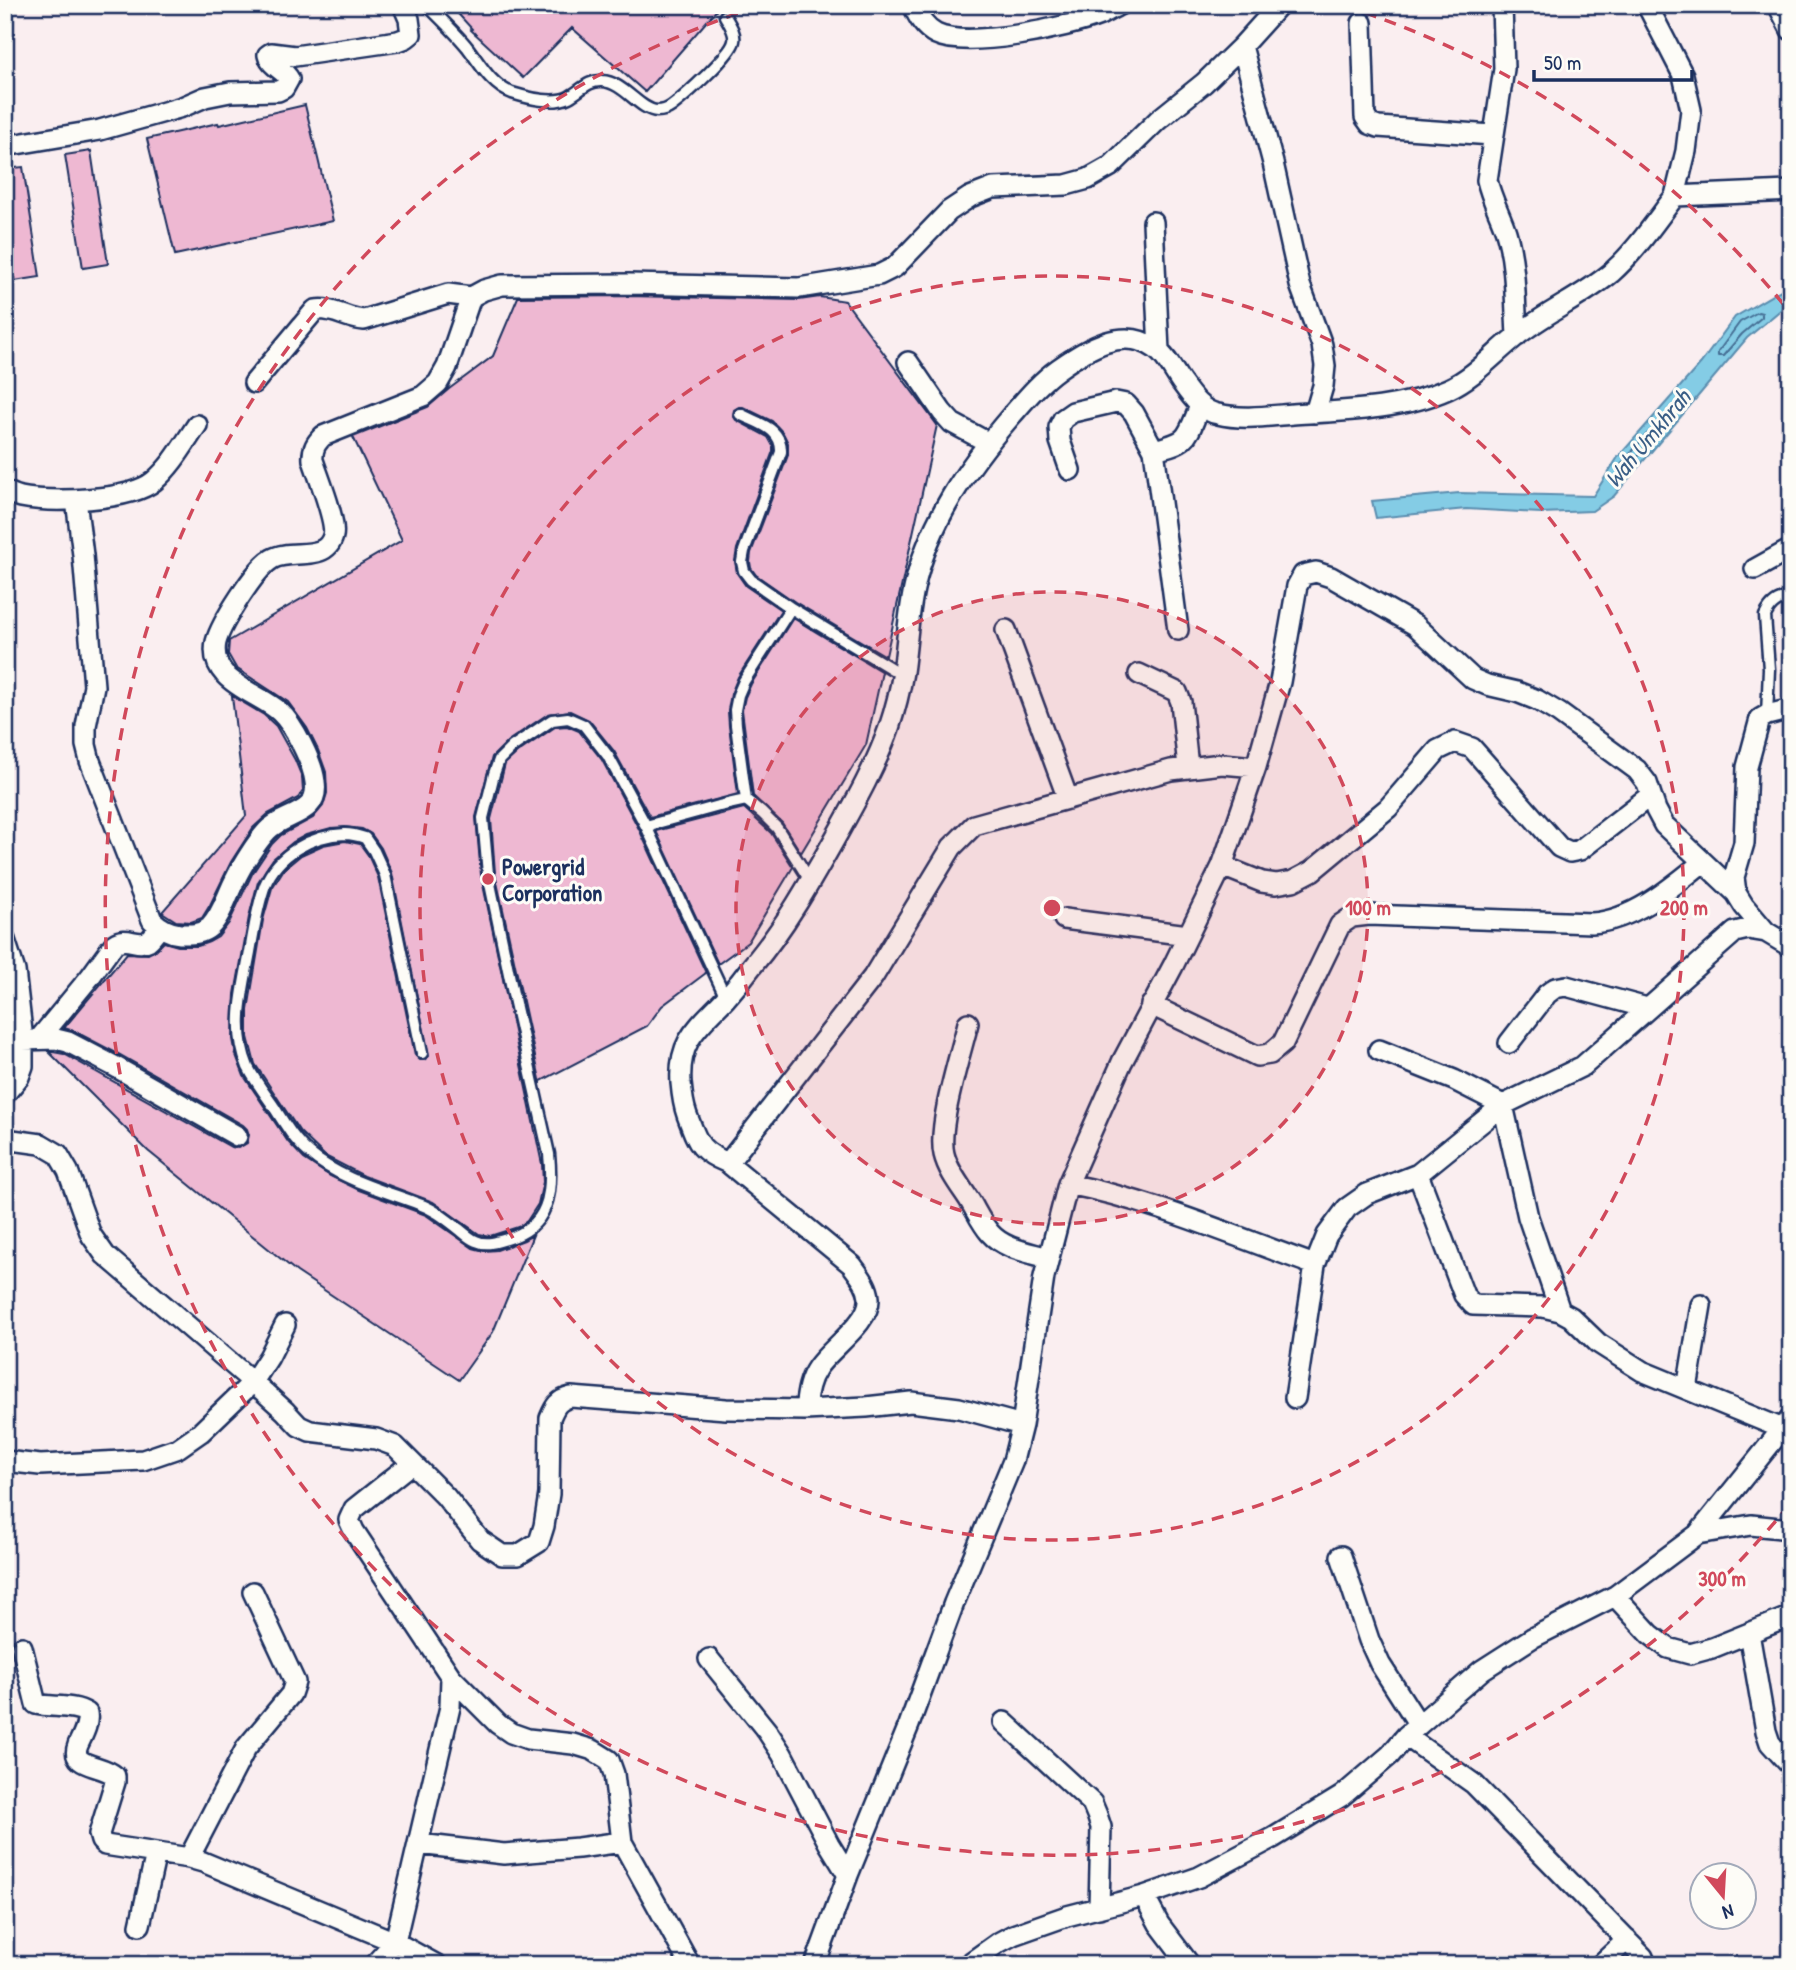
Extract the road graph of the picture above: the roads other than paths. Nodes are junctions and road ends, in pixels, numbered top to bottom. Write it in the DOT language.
graph roads {
  1 [pos="403,5"];
  2 [pos="427,5"];
  3 [pos="913,5"];
  4 [pos="1119,5"];
  5 [pos="1279,5"];
  6 [pos="1502,5"];
  7 [pos="1647,5"];
  8 [pos="1778,5"];
  9 [pos="725,16"];
  10 [pos="1362,23"];
  11 [pos="1791,30"];
  12 [pos="1242,46"];
  13 [pos="1492,135"];
  14 [pos="5,146"];
  15 [pos="1791,191"];
  16 [pos="1675,196"];
  17 [pos="1153,222"];
  18 [pos="471,297"];
  19 [pos="1517,336"];
  20 [pos="1160,351"];
  21 [pos="908,362"];
  22 [pos="254,383"];
  23 [pos="1200,406"];
  24 [pos="1315,413"];
  25 [pos="740,414"];
  26 [pos="197,425"];
  27 [pos="989,443"];
  28 [pos="1154,450"];
  29 [pos="1070,470"];
  30 [pos="5,491"];
  31 [pos="76,500"];
  32 [pos="1791,549"];
  33 [pos="1755,569"];
  34 [pos="1791,596"];
  35 [pos="791,608"];
  36 [pos="1006,630"];
  37 [pos="1178,630"];
  38 [pos="1139,674"];
  39 [pos="902,675"];
  40 [pos="1791,709"];
  41 [pos="1767,715"];
  42 [pos="1188,767"];
  43 [pos="1256,767"];
  44 [pos="1651,795"];
  45 [pos="1068,799"];
  46 [pos="746,800"];
  47 [pos="646,826"];
  48 [pos="1703,862"];
  49 [pos="1222,866"];
  50 [pos="811,882"];
  51 [pos="1736,893"];
  52 [pos="1064,919"];
  53 [pos="159,928"];
  54 [pos="1766,932"];
  55 [pos="1188,936"];
  56 [pos="5,940"];
  57 [pos="1791,947"];
  58 [pos="726,998"];
  59 [pos="1151,1005"];
  60 [pos="1647,1008"];
  61 [pos="968,1023"];
  62 [pos="31,1040"];
  63 [pos="1509,1042"];
  64 [pos="1379,1050"];
  65 [pos="422,1053"];
  66 [pos="5,1094"];
  67 [pos="1503,1105"];
  68 [pos="237,1136"];
  69 [pos="5,1139"];
  70 [pos="728,1163"];
  71 [pos="1418,1174"];
  72 [pos="1068,1184"];
  73 [pos="1048,1258"];
  74 [pos="1315,1265"];
  75 [pos="1701,1305"];
  76 [pos="1560,1311"];
  77 [pos="285,1325"];
  78 [pos="253,1382"];
  79 [pos="1687,1389"];
  80 [pos="1295,1398"];
  81 [pos="805,1410"];
  82 [pos="1022,1424"];
  83 [pos="1787,1424"];
  84 [pos="5,1461"];
  85 [pos="412,1463"];
  86 [pos="1791,1529"];
  87 [pos="1698,1534"];
  88 [pos="1341,1556"];
  89 [pos="253,1592"];
  90 [pos="1615,1596"];
  91 [pos="1791,1616"];
  92 [pos="1749,1633"];
  93 [pos="22,1647"];
  94 [pos="709,1659"];
  95 [pos="451,1677"];
  96 [pos="1004,1723"];
  97 [pos="1413,1730"];
  98 [pos="1791,1766"];
  99 [pos="622,1842"];
  100 [pos="419,1844"];
  101 [pos="156,1853"];
  102 [pos="188,1858"];
  103 [pos="848,1875"];
  104 [pos="1144,1896"];
  105 [pos="1099,1908"];
  106 [pos="140,1925"];
  107 [pos="1627,1940"];
  108 [pos="395,1942"];
  109 [pos="374,1965"];
  110 [pos="437,1965"];
  111 [pos="690,1965"];
  112 [pos="815,1965"];
  113 [pos="967,1965"];
  114 [pos="1189,1965"];
  115 [pos="1600,1965"];
  116 [pos="1646,1965"];
  1 -- 14 [label="street"];
  2 -- 9 [label="lane"];
  3 -- 4 [label="street"];
  5 -- 12 [label="street"];
  6 -- 13 [label="street"];
  7 -- 16 [label="street"];
  8 -- 11 [label="street"];
  10 -- 13 [label="street"];
  12 -- 18 [label="street"];
  12 -- 24 [label="street"];
  13 -- 19 [label="street"];
  15 -- 16 [label="street"];
  16 -- 19 [label="street"];
  17 -- 20 [label="street"];
  18 -- 22 [label="street"];
  18 -- 53 [label="street"];
  19 -- 24 [label="street"];
  20 -- 23 [label="street"];
  20 -- 27 [label="street"];
  21 -- 27 [label="street"];
  23 -- 24 [label="street"];
  23 -- 28 [label="street"];
  25 -- 35 [label="lane"];
  26 -- 31 [label="street"];
  27 -- 39 [label="street"];
  28 -- 29 [label="street"];
  28 -- 37 [label="street"];
  30 -- 31 [label="street"];
  31 -- 53 [label="street"];
  32 -- 33 [label="street"];
  34 -- 41 [label="lane"];
  35 -- 39 [label="lane"];
  35 -- 46 [label="lane"];
  36 -- 45 [label="street"];
  38 -- 42 [label="street"];
  39 -- 50 [label="street"];
  40 -- 41 [label="street"];
  41 -- 51 [label="street"];
  42 -- 43 [label="street"];
  42 -- 45 [label="street"];
  43 -- 44 [label="street"];
  43 -- 49 [label="street"];
  44 -- 48 [label="street"];
  44 -- 49 [label="street"];
  45 -- 70 [label="street"];
  46 -- 47 [label="lane"];
  46 -- 50 [label="lane"];
  47 -- 58 [label="lane"];
  47 -- 65 [label="lane"];
  48 -- 51 [label="street"];
  48 -- 59 [label="street"];
  49 -- 55 [label="street"];
  50 -- 58 [label="street"];
  51 -- 54 [label="street"];
  52 -- 55 [label="street"];
  53 -- 62 [label="street"];
  54 -- 57 [label="street"];
  54 -- 60 [label="street"];
  55 -- 59 [label="street"];
  56 -- 62 [label="street"];
  58 -- 70 [label="street"];
  59 -- 72 [label="street"];
  60 -- 63 [label="street"];
  60 -- 67 [label="street"];
  61 -- 73 [label="street"];
  62 -- 66 [label="street"];
  62 -- 68 [label="street"];
  64 -- 67 [label="street"];
  67 -- 71 [label="street"];
  67 -- 76 [label="street"];
  69 -- 78 [label="street"];
  70 -- 81 [label="street"];
  71 -- 74 [label="street"];
  71 -- 76 [label="street"];
  72 -- 73 [label="street"];
  72 -- 74 [label="street"];
  73 -- 82 [label="street"];
  74 -- 80 [label="street"];
  75 -- 79 [label="street"];
  76 -- 79 [label="street"];
  77 -- 78 [label="street"];
  78 -- 84 [label="street"];
  78 -- 85 [label="street"];
  79 -- 83 [label="street"];
  81 -- 82 [label="street"];
  81 -- 85 [label="street"];
  82 -- 103 [label="street"];
  83 -- 87 [label="street"];
  85 -- 95 [label="street"];
  86 -- 87 [label="street"];
  87 -- 90 [label="street"];
  88 -- 97 [label="street"];
  89 -- 102 [label="street"];
  90 -- 92 [label="street"];
  90 -- 97 [label="street"];
  91 -- 92 [label="street"];
  92 -- 98 [label="street"];
  93 -- 101 [label="street"];
  94 -- 103 [label="street"];
  95 -- 99 [label="street"];
  95 -- 100 [label="street"];
  96 -- 105 [label="street"];
  97 -- 104 [label="street"];
  97 -- 107 [label="street"];
  99 -- 100 [label="street"];
  99 -- 111 [label="street"];
  100 -- 108 [label="street"];
  101 -- 102 [label="street"];
  101 -- 106 [label="street"];
  102 -- 108 [label="street"];
  103 -- 112 [label="street"];
  104 -- 105 [label="street"];
  104 -- 114 [label="street"];
  105 -- 113 [label="street"];
  107 -- 115 [label="street"];
  107 -- 116 [label="street"];
  108 -- 109 [label="street"];
  108 -- 110 [label="street"];
}
